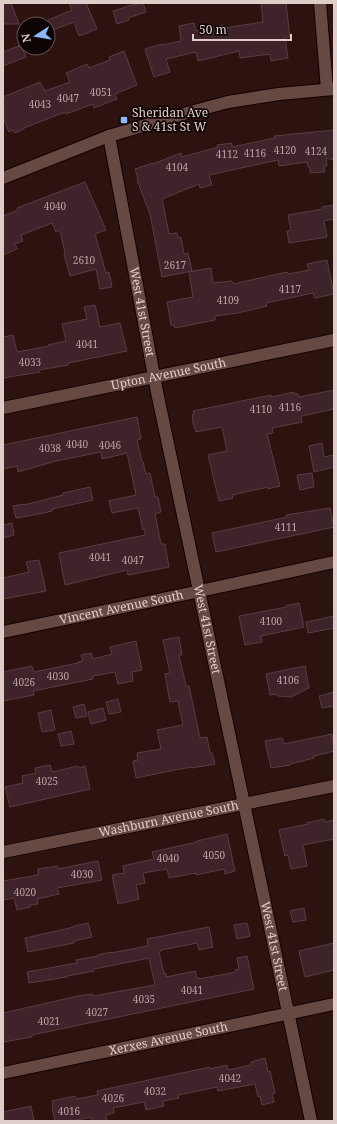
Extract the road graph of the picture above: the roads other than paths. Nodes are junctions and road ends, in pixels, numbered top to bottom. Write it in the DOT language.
graph roads {
  1 [pos="320,3"];
  2 [pos="331,89"];
  3 [pos="109,136"];
  4 [pos="3,178"];
  5 [pos="334,340"];
  6 [pos="155,377"];
  7 [pos="3,408"];
  8 [pos="334,562"];
  9 [pos="200,591"];
  10 [pos="3,632"];
  11 [pos="334,786"];
  12 [pos="245,805"];
  13 [pos="3,852"];
  14 [pos="334,1004"];
  15 [pos="289,1013"];
  16 [pos="3,1073"];
  17 [pos="312,1121"];
  1 -- 2 [label="street"];
  2 -- 3 [label="street"];
  3 -- 4 [label="street"];
  3 -- 6 [label="street, West 41st Street"];
  5 -- 6 [label="street, Upton Avenue South"];
  6 -- 7 [label="street, Upton Avenue South"];
  6 -- 9 [label="street, West 41st Street"];
  8 -- 9 [label="street, Vincent Avenue South"];
  9 -- 10 [label="street, Vincent Avenue South"];
  9 -- 12 [label="street, West 41st Street"];
  11 -- 12 [label="street, Washburn Avenue South"];
  12 -- 13 [label="street, Washburn Avenue South"];
  12 -- 15 [label="street, West 41st Street"];
  14 -- 15 [label="street, Xerxes Avenue South"];
  15 -- 16 [label="street, Xerxes Avenue South"];
  15 -- 17 [label="street, West 41st Street"];
}
